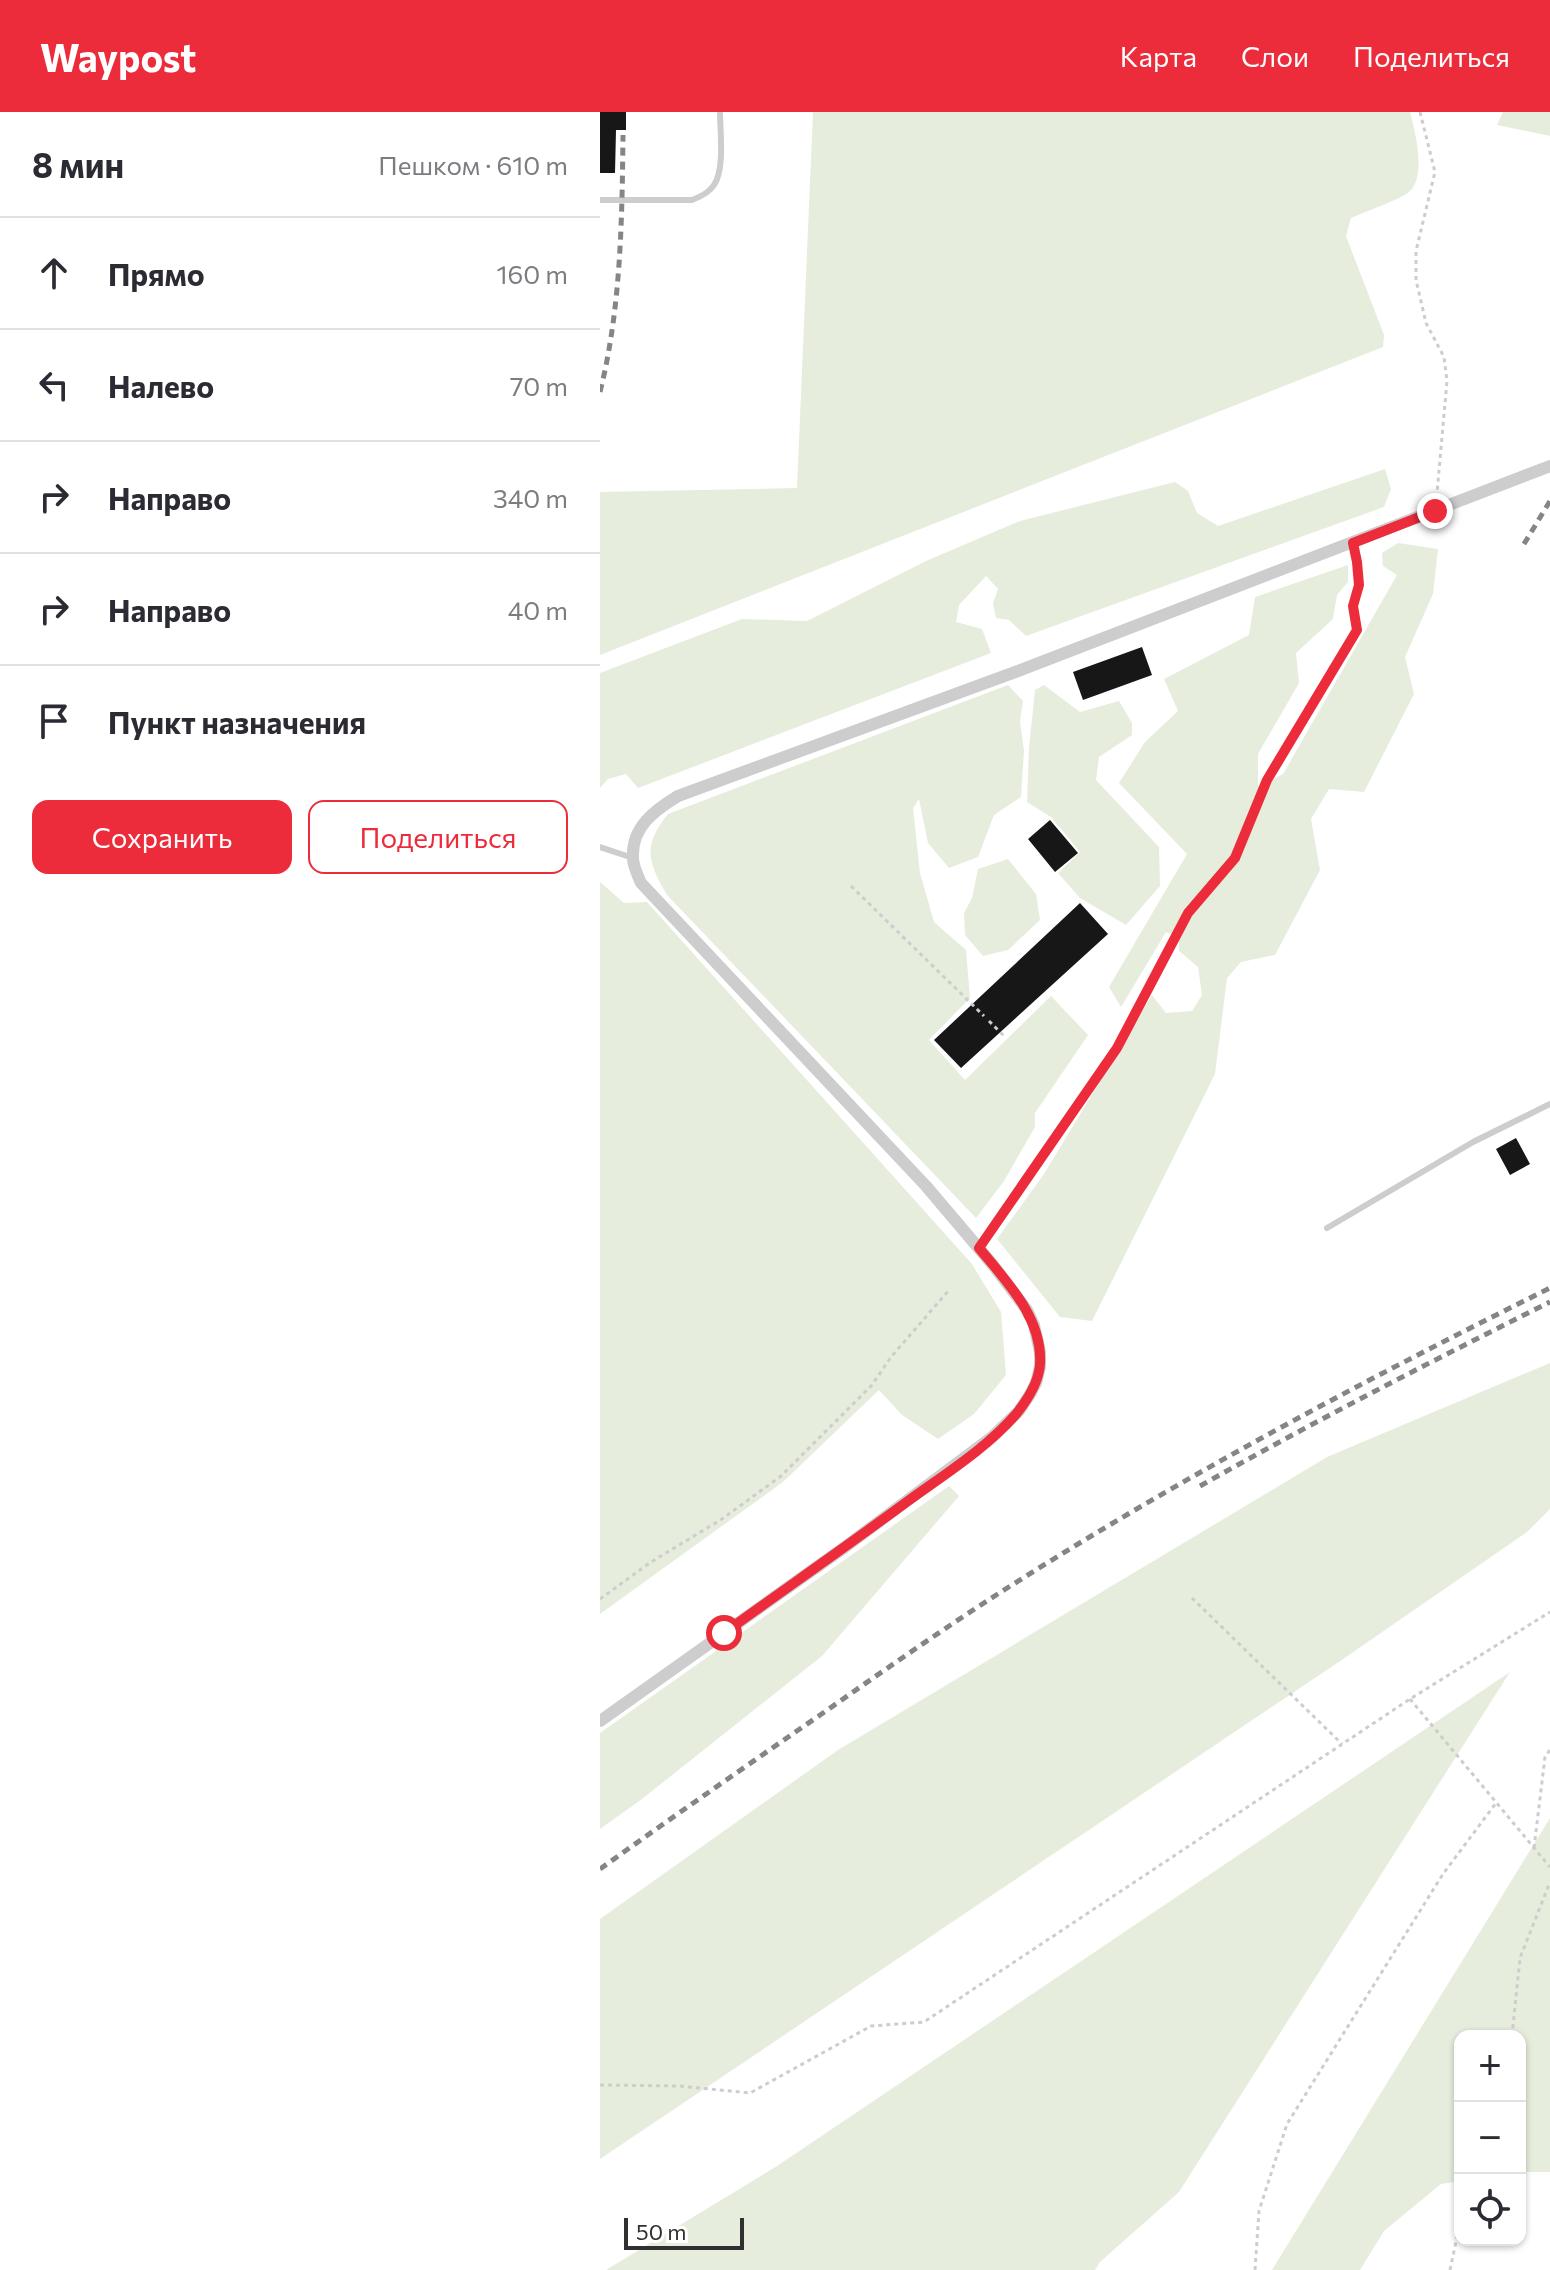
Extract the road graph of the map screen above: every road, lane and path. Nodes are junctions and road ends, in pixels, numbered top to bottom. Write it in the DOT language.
graph roads {
  1 [pos="720,112"];
  2 [pos="1420,112"];
  3 [pos="600,200"];
  4 [pos="1550,466"];
  5 [pos="1435,511"];
  6 [pos="1353,543"];
  7 [pos="1357,630"];
  8 [pos="600,847"];
  9 [pos="633,858"];
  10 [pos="851,886"];
  11 [pos="984,1016"];
  12 [pos="989,1021"];
  13 [pos="1005,1037"];
  14 [pos="1550,1104"];
  15 [pos="1327,1228"];
  16 [pos="979,1248"];
  17 [pos="950,1289"];
  18 [pos="1192,1598"];
  19 [pos="600,1599"];
  20 [pos="1550,1612"];
  21 [pos="1410,1699"];
  22 [pos="600,1721"];
  23 [pos="1342,1744"];
  24 [pos="1550,1750"];
  25 [pos="1496,1803"];
  26 [pos="1534,1848"];
  27 [pos="1550,1867"];
  28 [pos="1550,1882"];
  29 [pos="1513,2030"];
  30 [pos="600,2085"];
  31 [pos="1455,2246"];
  32 [pos="1255,2270"];
  33 [pos="1450,2270"];
  1 -- 3 [label="lane"];
  2 -- 5 [label="path"];
  4 -- 5 [label="street"];
  5 -- 6 [label="street"];
  6 -- 7 [label="path"];
  6 -- 9 [label="street"];
  7 -- 16 [label="lane"];
  8 -- 9 [label="lane"];
  9 -- 16 [label="street"];
  10 -- 11 [label="path"];
  12 -- 13 [label="path"];
  14 -- 15 [label="lane"];
  16 -- 22 [label="street"];
  17 -- 19 [label="path"];
  18 -- 23 [label="path"];
  20 -- 21 [label="path"];
  21 -- 23 [label="path"];
  21 -- 25 [label="path"];
  23 -- 30 [label="path"];
  24 -- 26 [label="path"];
  25 -- 26 [label="path"];
  25 -- 32 [label="path"];
  26 -- 27 [label="path"];
  28 -- 29 [label="path"];
  31 -- 33 [label="path"];
}
